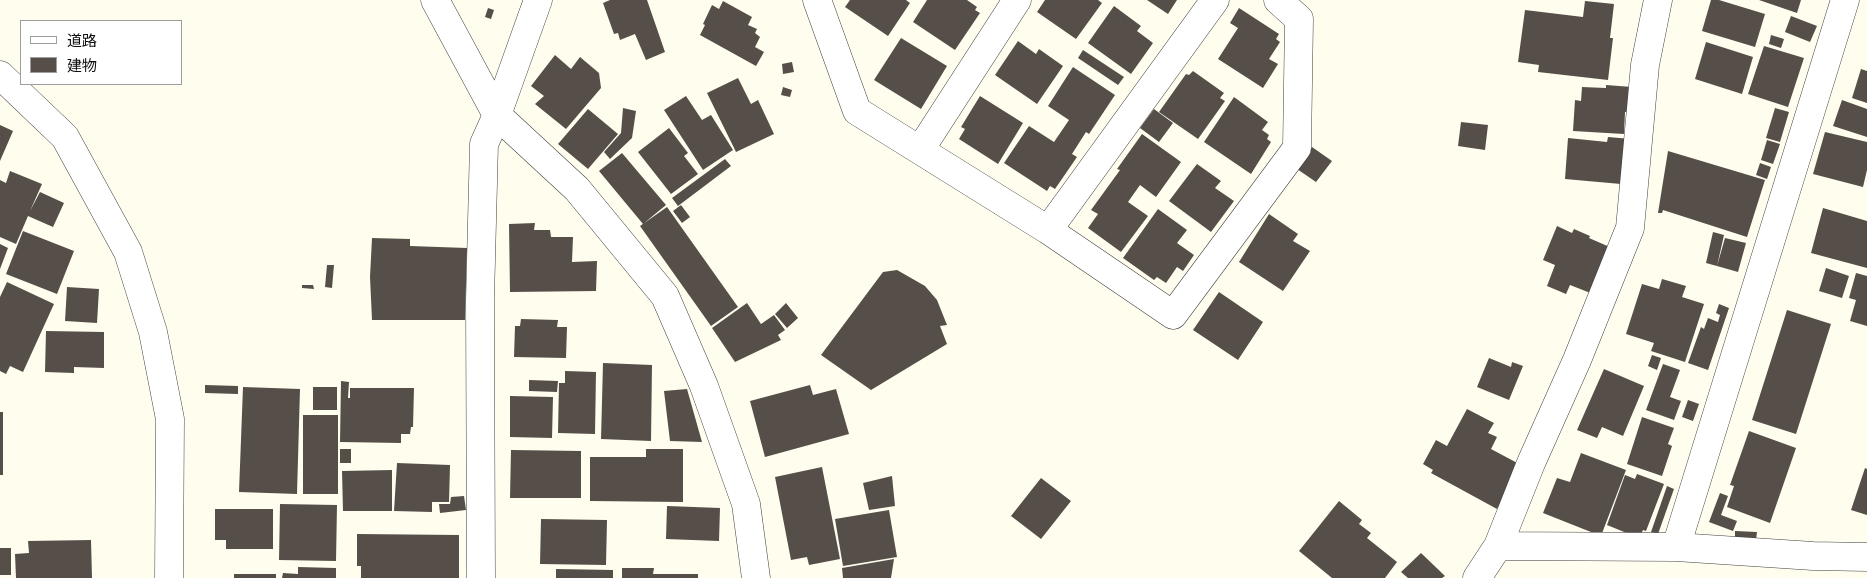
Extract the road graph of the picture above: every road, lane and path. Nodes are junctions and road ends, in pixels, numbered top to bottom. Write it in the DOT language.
graph roads {
  1 [pos="435,0"];
  2 [pos="538,0"];
  3 [pos="1017,0"];
  4 [pos="1214,0"];
  5 [pos="1278,0"];
  6 [pos="1658,0"];
  7 [pos="1845,0"];
  8 [pos="819,1"];
  9 [pos="0,75"];
  10 [pos="497,115"];
  11 [pos="920,150"];
  12 [pos="1048,230"];
  13 [pos="1498,546"];
  14 [pos="1676,547"];
  15 [pos="1867,557"];
  16 [pos="1813,567"];
  17 [pos="169,578"];
  18 [pos="481,578"];
  19 [pos="756,578"];
  20 [pos="1477,578"];
  1 -- 10 [label="street"];
  2 -- 10 [label="street"];
  3 -- 11 [label="street"];
  4 -- 12 [label="street"];
  5 -- 12 [label="street"];
  6 -- 13 [label="street"];
  7 -- 14 [label="street"];
  8 -- 11 [label="street"];
  9 -- 17 [label="street"];
  10 -- 18 [label="street"];
  10 -- 19 [label="street"];
  11 -- 12 [label="street"];
  13 -- 14 [label="street"];
  13 -- 20 [label="street"];
  14 -- 16 [label="street"];
  15 -- 16 [label="street"];
}
